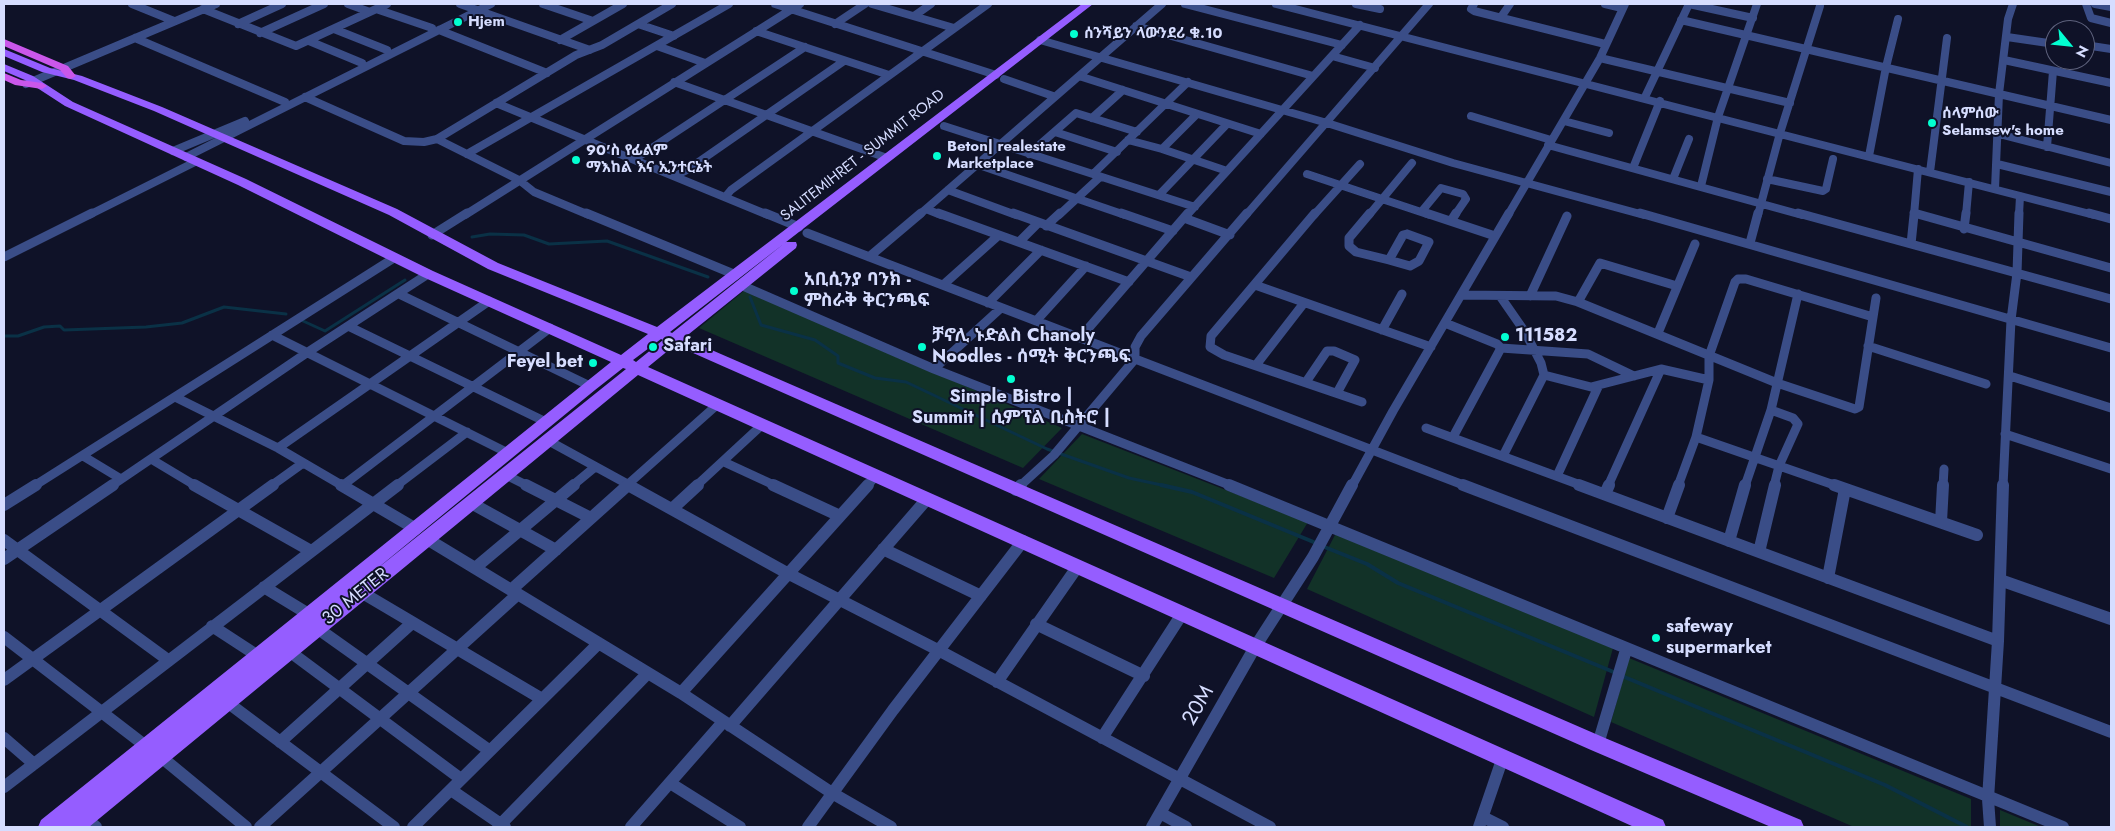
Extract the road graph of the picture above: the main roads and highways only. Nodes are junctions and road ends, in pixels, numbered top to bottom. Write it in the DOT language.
graph roads {
  1 [pos="1088,4"];
  2 [pos="1100,4"];
  3 [pos="1045,41"];
  4 [pos="4,42"];
  5 [pos="4,52"];
  6 [pos="4,67"];
  7 [pos="63,72"];
  8 [pos="4,76"];
  9 [pos="1000,77"];
  10 [pos="33,84"];
  11 [pos="801,233"];
  12 [pos="739,280"];
  13 [pos="658,333"];
  14 [pos="674,339"];
  15 [pos="631,364"];
  16 [pos="422,534"];
  17 [pos="314,622"];
  18 [pos="154,752"];
  19 [pos="85,824"];
  20 [pos="1651,826"];
  21 [pos="48,827"];
  22 [pos="1794,827"];
  1 -- 3 [label="main road, SALITEMIHRET - SUMMIT ROAD"];
  2 -- 3 [label="main road"];
  3 -- 9 [label="main road, SALITEMIHRET - SUMMIT ROAD"];
  4 -- 7 [label="highway"];
  5 -- 7 [label="main road"];
  6 -- 10 [label="main road"];
  7 -- 13 [label="main road"];
  8 -- 10 [label="highway"];
  9 -- 11 [label="main road"];
  9 -- 11 [label="main road, SALITEMIHRET - SUMMIT ROAD"];
  10 -- 15 [label="main road"];
  11 -- 12 [label="main road, SALITEMIHRET - SUMMIT ROAD"];
  11 -- 12 [label="main road, SALITEMIHRET - SUMMIT ROAD"];
  12 -- 13 [label="main road, SALITEMIHRET - SUMMIT ROAD"];
  12 -- 14 [label="main road"];
  13 -- 14 [label="main road"];
  13 -- 15 [label="main road"];
  14 -- 15 [label="main road"];
  14 -- 22 [label="main road"];
  15 -- 16 [label="main road, 30 METER"];
  15 -- 16 [label="main road, 30 METER"];
  15 -- 20 [label="main road"];
  16 -- 17 [label="main road"];
  16 -- 17 [label="main road, 30 METER"];
  17 -- 18 [label="main road"];
  17 -- 18 [label="main road, 30 METER"];
  18 -- 19 [label="main road, 30 METER"];
  18 -- 21 [label="main road"];
}
